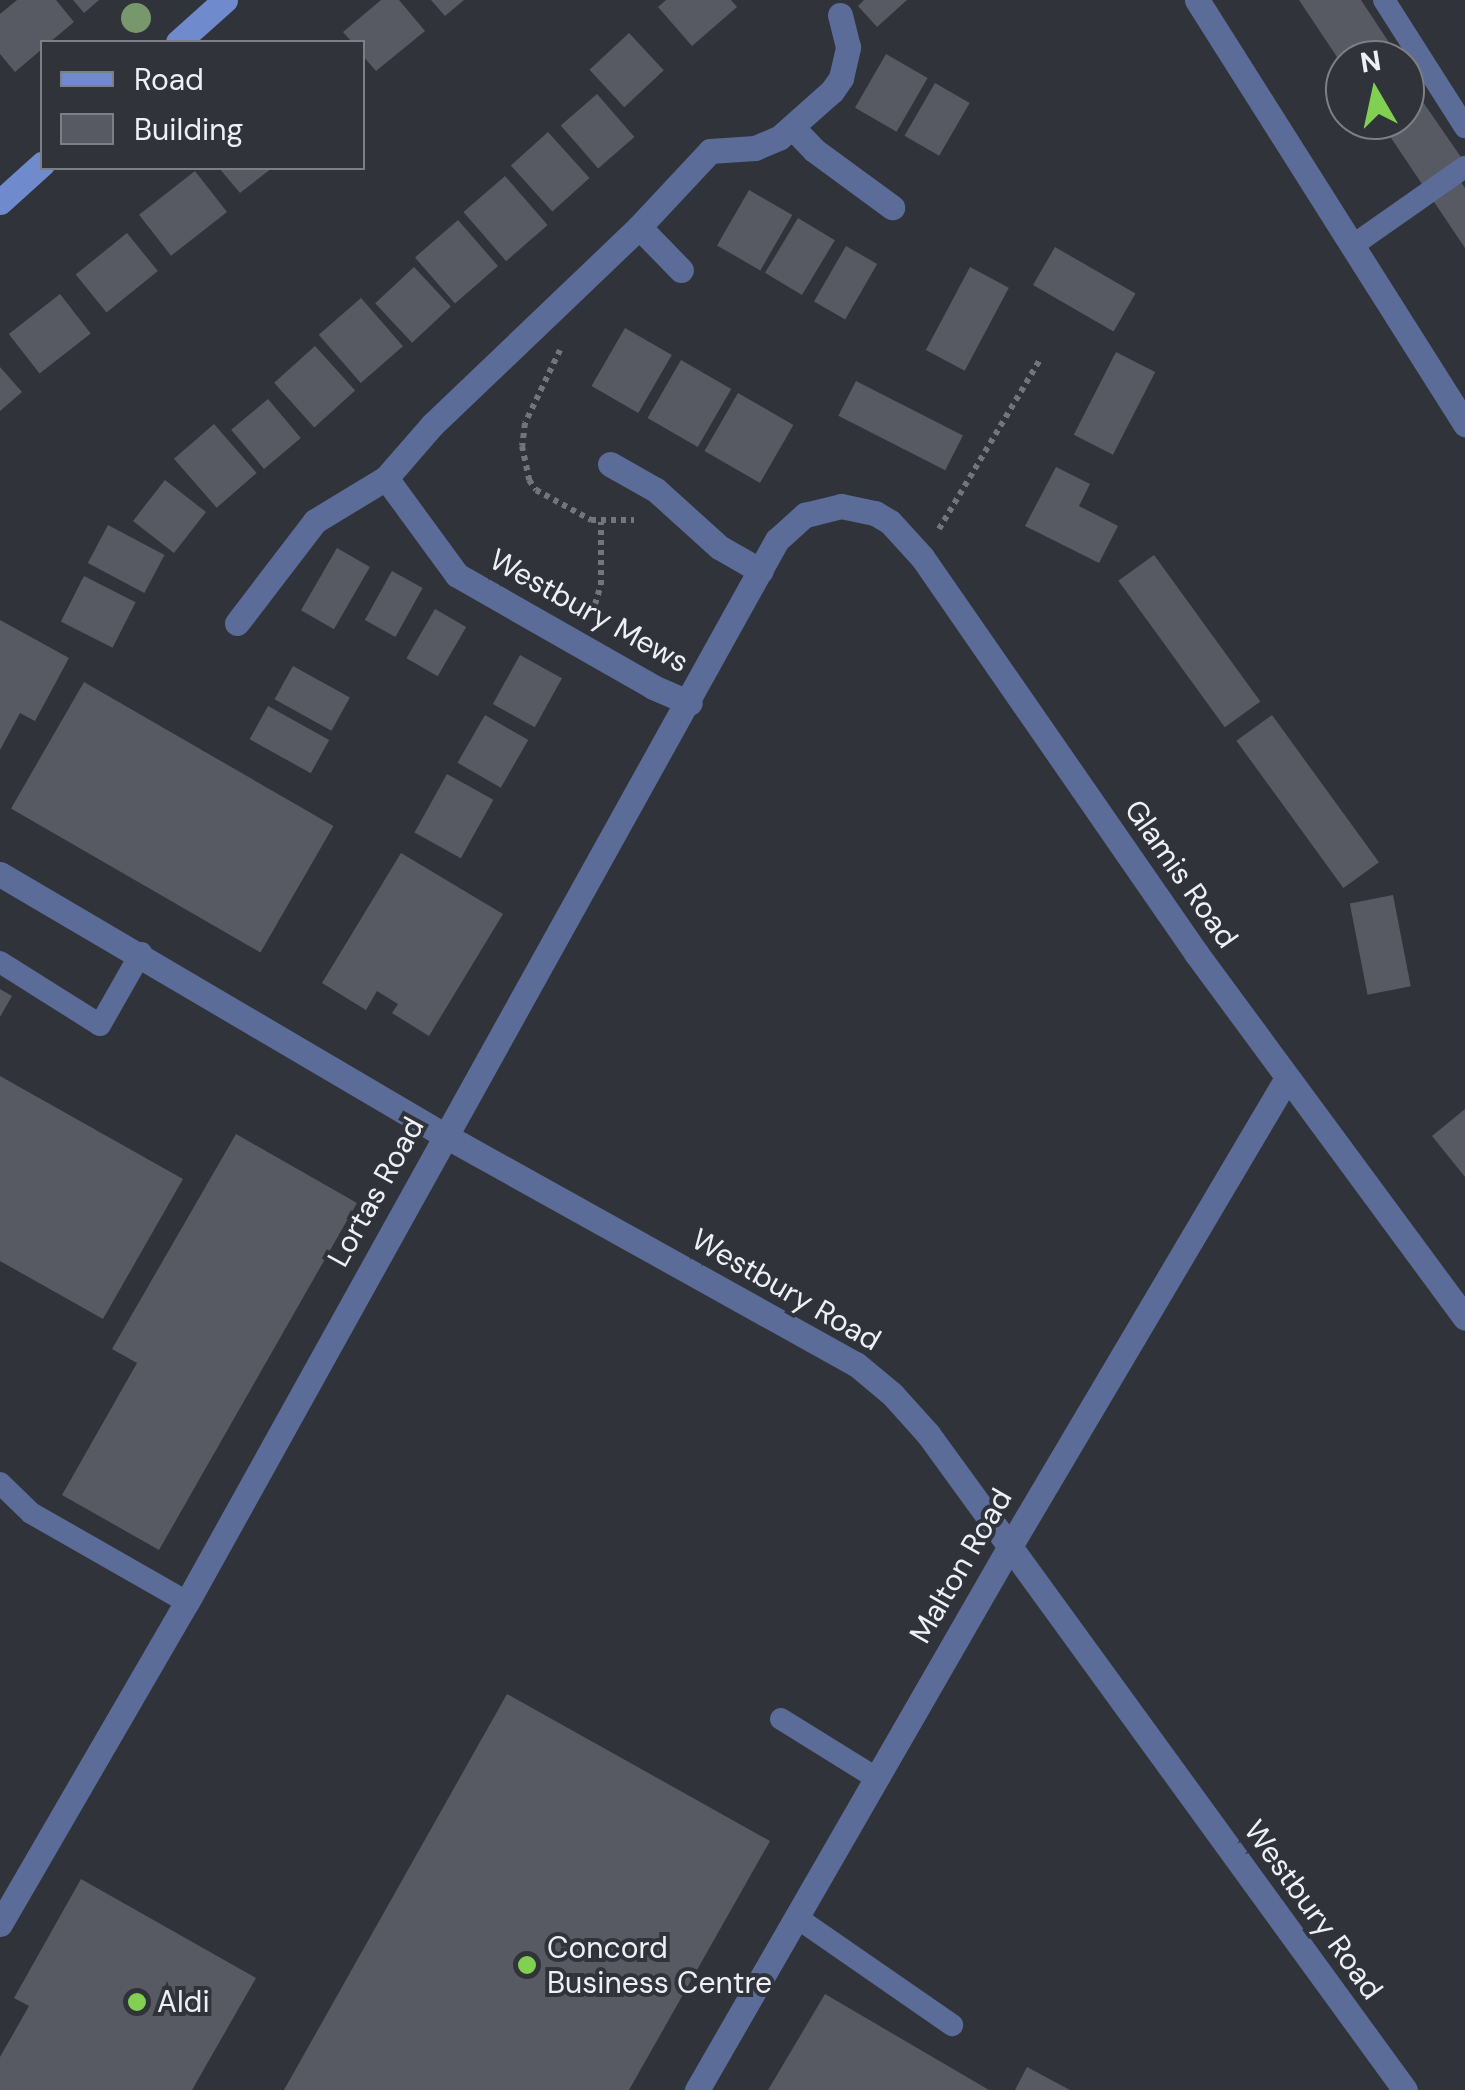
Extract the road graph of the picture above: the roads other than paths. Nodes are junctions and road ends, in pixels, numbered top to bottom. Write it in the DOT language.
graph roads {
  1 [pos="226,0"];
  2 [pos="1196,0"];
  3 [pos="1384,0"];
  4 [pos="840,15"];
  5 [pos="180,40"];
  6 [pos="1465,127"];
  7 [pos="793,128"];
  8 [pos="40,166"];
  9 [pos="1465,167"];
  10 [pos="0,202"];
  11 [pos="892,206"];
  12 [pos="638,227"];
  13 [pos="1352,246"];
  14 [pos="681,270"];
  15 [pos="1460,407"];
  16 [pos="610,464"];
  17 [pos="386,478"];
  18 [pos="823,508"];
  19 [pos="761,571"];
  20 [pos="237,623"];
  21 [pos="690,704"];
  22 [pos="0,874"];
  23 [pos="141,953"];
  24 [pos="0,962"];
  25 [pos="1287,1078"];
  26 [pos="444,1135"];
  27 [pos="1465,1318"];
  28 [pos="0,1483"];
  29 [pos="1008,1548"];
  30 [pos="186,1602"];
  31 [pos="781,1718"];
  32 [pos="876,1778"];
  33 [pos="796,1918"];
  34 [pos="0,1924"];
  35 [pos="952,2025"];
  36 [pos="697,2090"];
  37 [pos="1405,2090"];
  1 -- 5 [label="street"];
  2 -- 13 [label="street"];
  3 -- 6 [label="lane"];
  4 -- 7 [label="street"];
  7 -- 11 [label="street"];
  7 -- 12 [label="street"];
  8 -- 10 [label="street"];
  9 -- 13 [label="lane"];
  12 -- 14 [label="street"];
  12 -- 17 [label="street"];
  13 -- 15 [label="street"];
  16 -- 19 [label="street"];
  17 -- 20 [label="street"];
  17 -- 21 [label="street, Westbury Mews"];
  18 -- 19 [label="street, Lortas Road"];
  18 -- 25 [label="street, Glamis Road"];
  19 -- 21 [label="street, Lortas Road"];
  21 -- 26 [label="street, Lortas Road"];
  22 -- 23 [label="street, Westbury Road"];
  23 -- 24 [label="lane"];
  23 -- 26 [label="street, Westbury Road"];
  25 -- 27 [label="street, Glamis Road"];
  25 -- 29 [label="street, Malton Road"];
  26 -- 29 [label="street, Westbury Road"];
  26 -- 30 [label="street, Lortas Road"];
  28 -- 30 [label="lane"];
  29 -- 32 [label="street, Malton Road"];
  29 -- 37 [label="street, Westbury Road"];
  30 -- 34 [label="street, Lortas Road"];
  31 -- 32 [label="lane"];
  32 -- 33 [label="street, Malton Road"];
  33 -- 35 [label="lane"];
  33 -- 36 [label="street, Malton Road"];
}
